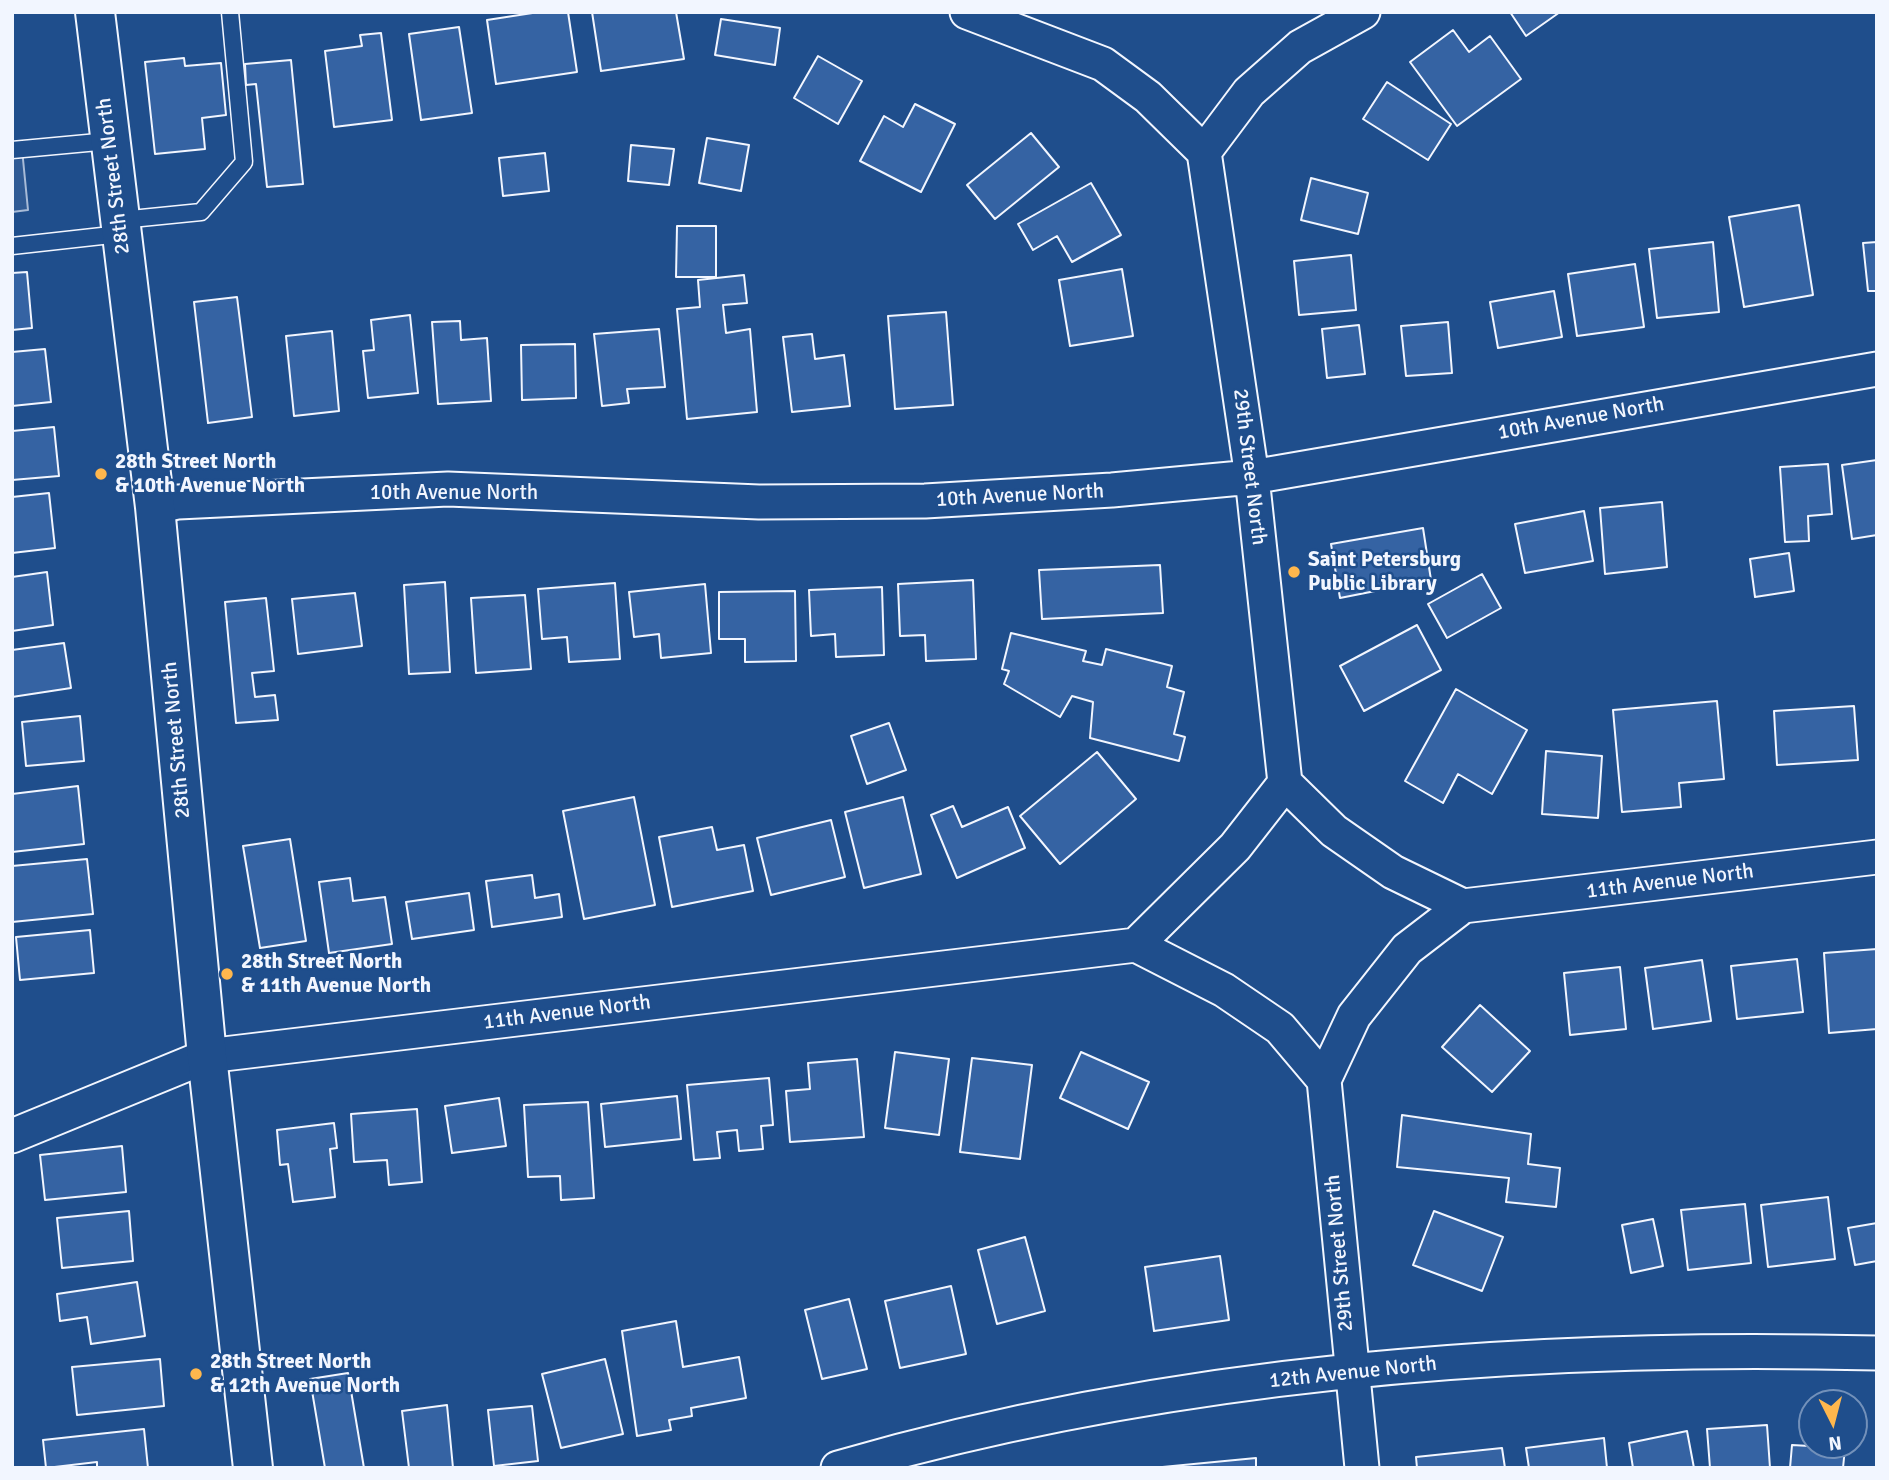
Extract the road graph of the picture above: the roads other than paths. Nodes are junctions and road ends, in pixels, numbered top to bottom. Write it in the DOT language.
graph roads {
  1 [pos="95,12"];
  2 [pos="230,12"];
  3 [pos="967,12"];
  4 [pos="1363,12"];
  5 [pos="110,141"];
  6 [pos="12,150"];
  7 [pos="1204,152"];
  8 [pos="119,227"];
  9 [pos="12,246"];
  10 [pos="1877,369"];
  11 [pos="1252,477"];
  12 [pos="155,507"];
  13 [pos="1285,783"];
  14 [pos="1877,857"];
  15 [pos="1464,906"];
  16 [pos="1136,945"];
  17 [pos="207,1056"];
  18 [pos="1324,1080"];
  19 [pos="12,1136"];
  20 [pos="1877,1353"];
  21 [pos="1352,1372"];
  22 [pos="253,1468"];
  23 [pos="838,1468"];
  24 [pos="1362,1468"];
  1 -- 5 [label="street, 28th Street North"];
  2 -- 8 [label="lane"];
  3 -- 7 [label="street"];
  4 -- 7 [label="street"];
  5 -- 6 [label="lane"];
  5 -- 8 [label="street, 28th Street North"];
  7 -- 11 [label="street, 29th Street North"];
  8 -- 9 [label="lane"];
  8 -- 12 [label="street, 28th Street North"];
  10 -- 11 [label="street, 10th Avenue North"];
  11 -- 12 [label="street, 10th Avenue North"];
  11 -- 13 [label="street, 29th Street North"];
  12 -- 17 [label="street, 28th Street North"];
  13 -- 15 [label="street"];
  13 -- 16 [label="street"];
  14 -- 15 [label="street, 11th Avenue North"];
  15 -- 18 [label="street"];
  16 -- 17 [label="street, 11th Avenue North"];
  16 -- 18 [label="street"];
  17 -- 19 [label="street, 11th Avenue North"];
  17 -- 22 [label="street, 28th Street North"];
  18 -- 21 [label="street, 29th Street North"];
  20 -- 21 [label="street, 12th Avenue North"];
  21 -- 23 [label="street, 12th Avenue North"];
  21 -- 24 [label="street, 29th Street North"];
}
